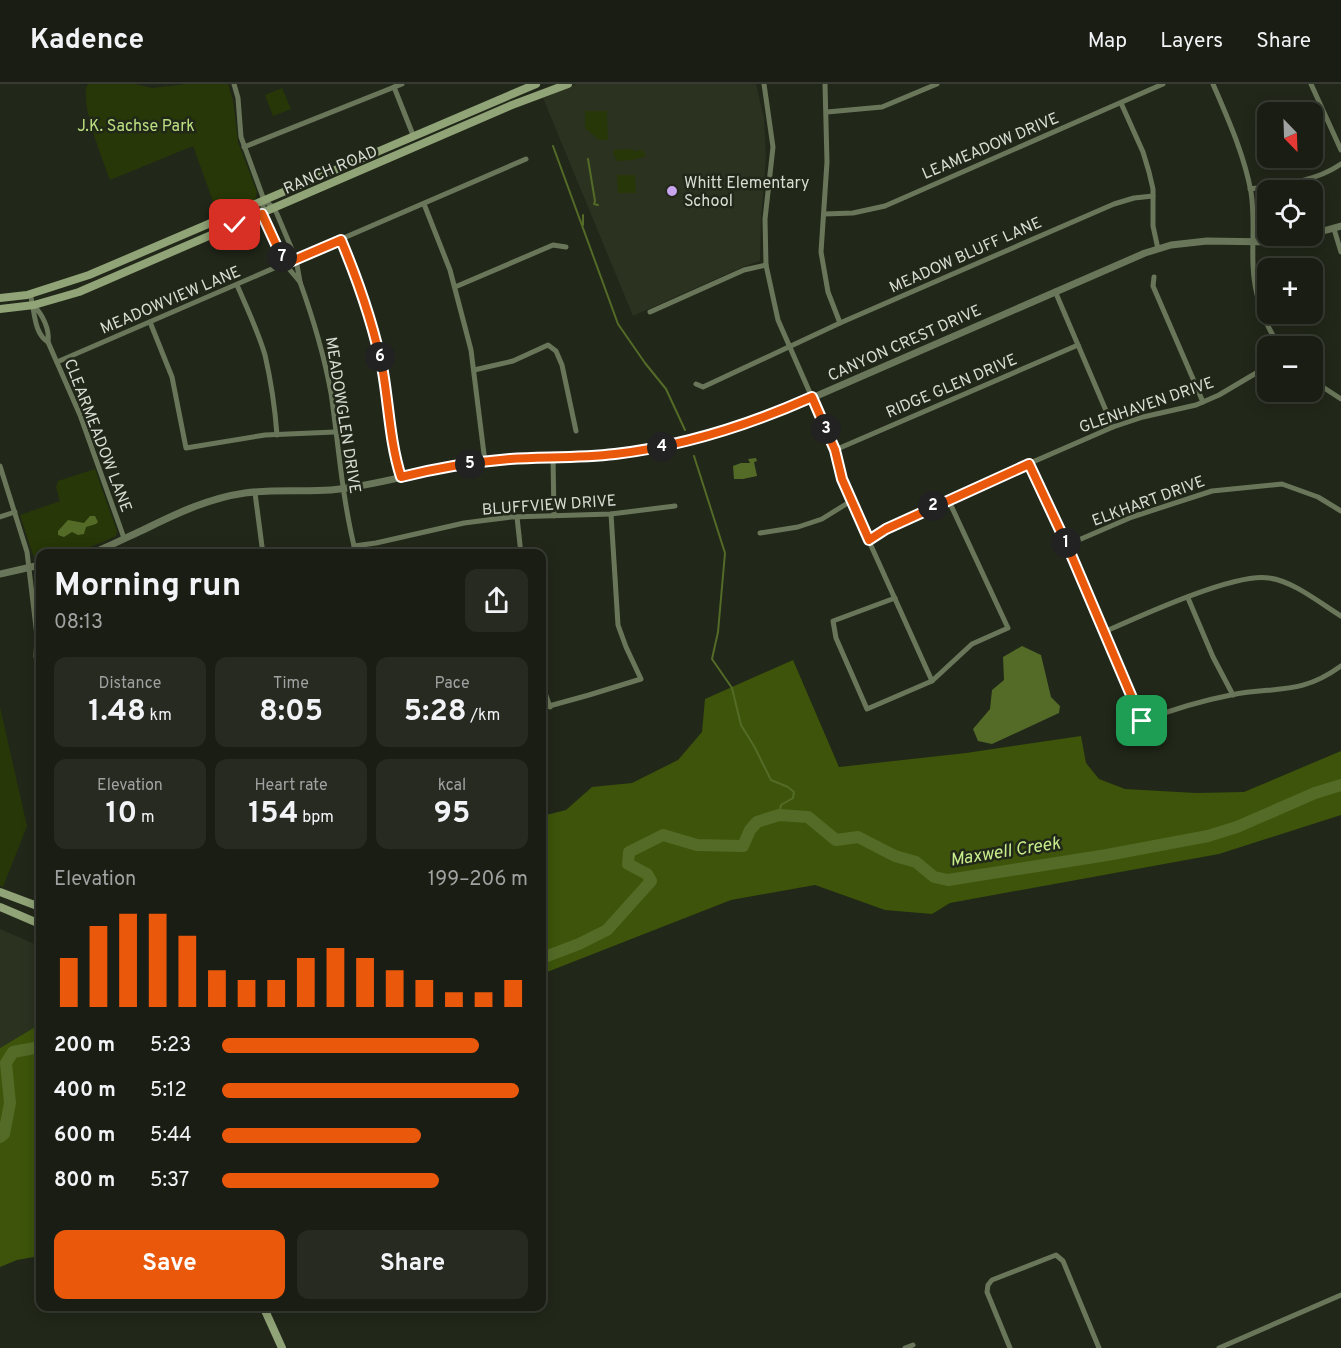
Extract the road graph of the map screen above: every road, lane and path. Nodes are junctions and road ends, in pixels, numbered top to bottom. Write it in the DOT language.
graph roads {
  1 [pos="234,84"];
  2 [pos="402,84"];
  3 [pos="536,84"];
  4 [pos="568,84"];
  5 [pos="764,84"];
  6 [pos="825,84"];
  7 [pos="936,84"];
  8 [pos="1162,84"];
  9 [pos="1213,84"];
  10 [pos="1311,84"];
  11 [pos="394,87"];
  12 [pos="922,87"];
  13 [pos="1121,103"];
  14 [pos="827,112"];
  15 [pos="413,135"];
  16 [pos="244,147"];
  17 [pos="1341,150"];
  18 [pos="526,159"];
  19 [pos="1341,164"];
  20 [pos="1250,189"];
  21 [pos="1153,196"];
  22 [pos="264,200"];
  23 [pos="424,204"];
  24 [pos="274,208"];
  25 [pos="262,214"];
  26 [pos="824,214"];
  27 [pos="1337,227"];
  28 [pos="341,240"];
  29 [pos="1254,241"];
  30 [pos="1257,241"];
  31 [pos="566,247"];
  32 [pos="1158,249"];
  33 [pos="1341,252"];
  34 [pos="296,259"];
  35 [pos="285,264"];
  36 [pos="766,265"];
  37 [pos="1154,277"];
  38 [pos="300,282"];
  39 [pos="237,285"];
  40 [pos="455,287"];
  41 [pos="1055,291"];
  42 [pos="30,294"];
  43 [pos="0,298"];
  44 [pos="34,305"];
  45 [pos="0,309"];
  46 [pos="650,312"];
  47 [pos="150,322"];
  48 [pos="840,323"];
  49 [pos="1274,336"];
  50 [pos="1078,345"];
  51 [pos="790,346"];
  52 [pos="57,362"];
  53 [pos="474,370"];
  54 [pos="1257,373"];
  55 [pos="696,384"];
  56 [pos="1323,387"];
  57 [pos="812,397"];
  58 [pos="1341,399"];
  59 [pos="1203,402"];
  60 [pos="1113,427"];
  61 [pos="576,431"];
  62 [pos="335,432"];
  63 [pos="277,435"];
  64 [pos="835,450"];
  65 [pos="553,458"];
  66 [pos="485,462"];
  67 [pos="1029,464"];
  68 [pos="0,466"];
  69 [pos="401,477"];
  70 [pos="342,488"];
  71 [pos="255,493"];
  72 [pos="948,499"];
  73 [pos="851,501"];
  74 [pos="675,506"];
  75 [pos="15,512"];
  76 [pos="1341,512"];
  77 [pos="611,514"];
  78 [pos="554,516"];
  79 [pos="0,517"];
  80 [pos="517,517"];
  81 [pos="760,533"];
  82 [pos="124,538"];
  83 [pos="869,540"];
  84 [pos="1067,545"];
  85 [pos="354,546"];
  86 [pos="100,549"];
  87 [pos="262,549"];
  88 [pos="355,549"];
  89 [pos="520,549"];
  90 [pos="36,566"];
  91 [pos="29,567"];
  92 [pos="0,574"];
  93 [pos="895,598"];
  94 [pos="1188,598"];
  95 [pos="1341,616"];
  96 [pos="36,627"];
  97 [pos="1104,632"];
  98 [pos="1341,666"];
  99 [pos="932,681"];
  100 [pos="1233,694"];
  101 [pos="546,696"];
  102 [pos="550,707"];
  103 [pos="546,708"];
  104 [pos="0,892"];
  105 [pos="36,906"];
  106 [pos="0,907"];
  107 [pos="36,922"];
  108 [pos="1341,1294"];
  109 [pos="265,1311"];
  110 [pos="913,1345"];
  111 [pos="282,1348"];
  112 [pos="905,1348"];
  113 [pos="1010,1348"];
  114 [pos="1100,1348"];
  115 [pos="1219,1348"];
  1 -- 16 [label="street"];
  2 -- 11 [label="street"];
  3 -- 15 [label="main road, RANCH ROAD"];
  4 -- 24 [label="main road, RANCH ROAD"];
  5 -- 36 [label="street"];
  6 -- 14 [label="street"];
  7 -- 12 [label="street"];
  8 -- 13 [label="street, LEAMEADOW DRIVE"];
  9 -- 20 [label="street"];
  10 -- 17 [label="street"];
  11 -- 15 [label="street"];
  11 -- 16 [label="street"];
  12 -- 14 [label="street"];
  13 -- 21 [label="street"];
  13 -- 26 [label="street, LEAMEADOW DRIVE"];
  14 -- 26 [label="street"];
  15 -- 22 [label="main road, RANCH ROAD"];
  16 -- 22 [label="street"];
  18 -- 23 [label="street, MEADOWVIEW LANE"];
  19 -- 20 [label="street"];
  20 -- 29 [label="street"];
  21 -- 32 [label="street"];
  21 -- 48 [label="street, MEADOW BLUFF LANE"];
  22 -- 24 [label="street, MEADOWGLEN DRIVE"];
  22 -- 25 [label="street"];
  22 -- 42 [label="main road, RANCH ROAD"];
  23 -- 28 [label="street, MEADOWVIEW LANE"];
  23 -- 40 [label="street"];
  24 -- 25 [label="main road, RANCH ROAD"];
  24 -- 34 [label="street, MEADOWGLEN DRIVE"];
  25 -- 35 [label="street, MEADOWGLEN DRIVE"];
  25 -- 44 [label="main road, RANCH ROAD"];
  26 -- 48 [label="street"];
  27 -- 33 [label="street"];
  28 -- 34 [label="street, MEADOWVIEW LANE"];
  28 -- 69 [label="street"];
  29 -- 30 [label="street, CANYON CREST DRIVE"];
  29 -- 32 [label="street, CANYON CREST DRIVE"];
  29 -- 49 [label="street"];
  31 -- 40 [label="street"];
  32 -- 41 [label="street, CANYON CREST DRIVE"];
  34 -- 35 [label="street, MEADOWVIEW LANE"];
  34 -- 38 [label="street, MEADOWGLEN DRIVE"];
  35 -- 38 [label="street, MEADOWGLEN DRIVE"];
  35 -- 39 [label="street, MEADOWVIEW LANE"];
  36 -- 46 [label="street"];
  36 -- 51 [label="street"];
  37 -- 59 [label="street"];
  38 -- 62 [label="street, MEADOWGLEN DRIVE"];
  39 -- 47 [label="street, MEADOWVIEW LANE"];
  39 -- 63 [label="street"];
  40 -- 53 [label="street"];
  41 -- 50 [label="street"];
  41 -- 57 [label="street, CANYON CREST DRIVE"];
  42 -- 43 [label="main road, RANCH ROAD"];
  42 -- 44 [label="street, CLEARMEADOW LANE"];
  44 -- 45 [label="main road, RANCH ROAD"];
  44 -- 52 [label="street, CLEARMEADOW LANE"];
  47 -- 52 [label="street, MEADOWVIEW LANE"];
  47 -- 63 [label="street"];
  48 -- 51 [label="street, MEADOW BLUFF LANE"];
  50 -- 60 [label="street"];
  50 -- 64 [label="street, RIDGE GLEN DRIVE"];
  51 -- 55 [label="street, MEADOW BLUFF LANE"];
  51 -- 57 [label="street"];
  52 -- 82 [label="street, CLEARMEADOW LANE"];
  53 -- 61 [label="street"];
  53 -- 66 [label="street"];
  54 -- 59 [label="street, GLENHAVEN DRIVE"];
  56 -- 58 [label="street"];
  57 -- 64 [label="street"];
  57 -- 65 [label="street, CANYON CREST DRIVE"];
  59 -- 60 [label="street, GLENHAVEN DRIVE"];
  60 -- 67 [label="street, GLENHAVEN DRIVE"];
  62 -- 63 [label="street"];
  62 -- 70 [label="street, MEADOWGLEN DRIVE"];
  64 -- 73 [label="street"];
  65 -- 66 [label="street, CANYON CREST DRIVE"];
  65 -- 78 [label="street"];
  66 -- 69 [label="street, CANYON CREST DRIVE"];
  67 -- 72 [label="street, GLENHAVEN DRIVE"];
  67 -- 84 [label="street"];
  68 -- 75 [label="street"];
  69 -- 70 [label="street, CANYON CREST DRIVE"];
  70 -- 71 [label="street, CANYON CREST DRIVE"];
  70 -- 85 [label="street, MEADOWGLEN DRIVE"];
  71 -- 82 [label="street, CANYON CREST DRIVE"];
  71 -- 87 [label="street"];
  72 -- 83 [label="street, GLENHAVEN DRIVE"];
  72 -- 99 [label="street"];
  73 -- 81 [label="street"];
  73 -- 83 [label="street"];
  74 -- 77 [label="street, BLUFFVIEW DRIVE"];
  75 -- 79 [label="street"];
  75 -- 91 [label="street"];
  76 -- 84 [label="street, ELKHART DRIVE"];
  77 -- 78 [label="street, BLUFFVIEW DRIVE"];
  77 -- 102 [label="street"];
  78 -- 80 [label="street, BLUFFVIEW DRIVE"];
  80 -- 85 [label="street, BLUFFVIEW DRIVE"];
  80 -- 89 [label="street"];
  82 -- 86 [label="street, CANYON CREST DRIVE"];
  83 -- 93 [label="street"];
  84 -- 97 [label="street"];
  85 -- 88 [label="street, MEADOWGLEN DRIVE"];
  90 -- 91 [label="street"];
  91 -- 92 [label="street"];
  91 -- 96 [label="street"];
  93 -- 99 [label="street"];
  93 -- 99 [label="street"];
  94 -- 95 [label="street"];
  94 -- 97 [label="street"];
  94 -- 100 [label="street"];
  97 -- 100 [label="street"];
  98 -- 100 [label="street"];
  101 -- 102 [label="street"];
  102 -- 103 [label="street"];
  104 -- 105 [label="main road"];
  106 -- 107 [label="main road"];
  108 -- 115 [label="street"];
  109 -- 111 [label="main road"];
  110 -- 112 [label="street"];
  113 -- 114 [label="street"];
}
